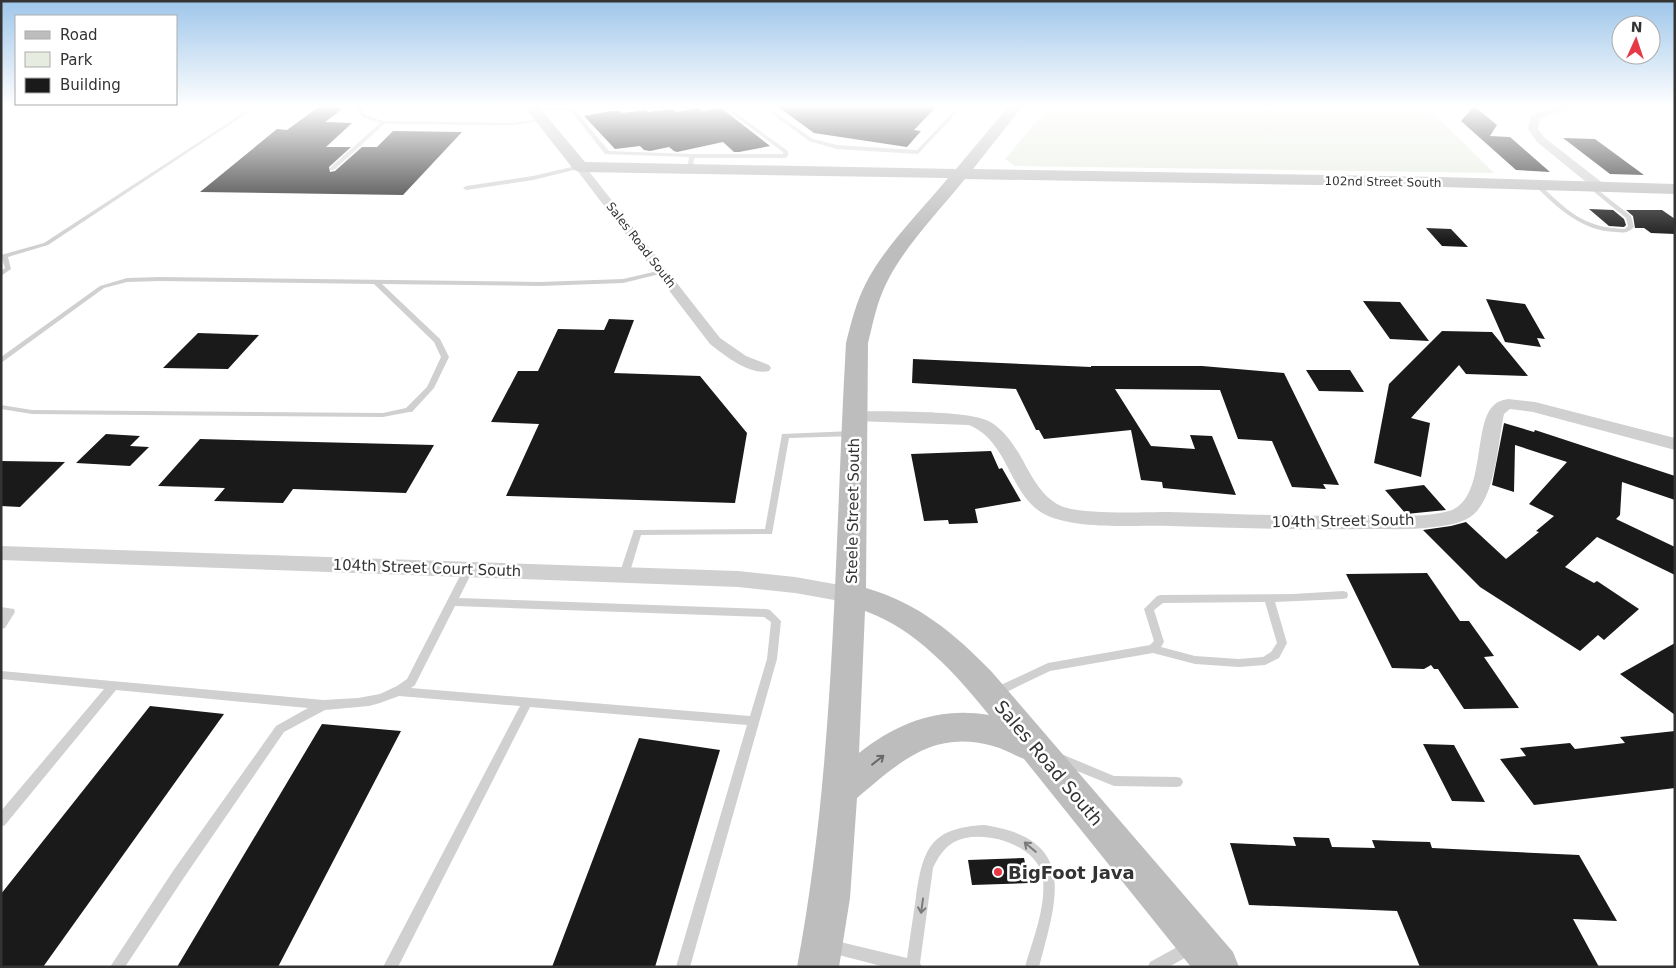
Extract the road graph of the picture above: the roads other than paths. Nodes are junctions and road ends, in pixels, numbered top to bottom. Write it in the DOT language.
graph roads {
  1 [pos="187,151"];
  2 [pos="351,151"];
  3 [pos="567,151"];
  4 [pos="606,151"];
  5 [pos="785,151"];
  6 [pos="905,151"];
  7 [pos="919,151"];
  8 [pos="977,151"];
  9 [pos="1554,151"];
  10 [pos="691,163"];
  11 [pos="580,167"];
  12 [pos="332,169"];
  13 [pos="957,175"];
  14 [pos="1537,185"];
  15 [pos="1595,187"];
  16 [pos="466,188"];
  17 [pos="1675,189"];
  18 [pos="3,257"];
  19 [pos="662,272"];
  20 [pos="1,274"];
  21 [pos="376,282"];
  22 [pos="1,361"];
  23 [pos="763,368"];
  24 [pos="1,407"];
  25 [pos="854,425"];
  26 [pos="1675,444"];
  27 [pos="1,553"];
  28 [pos="468,570"];
  29 [pos="624,575"];
  30 [pos="851,595"];
  31 [pos="1343,595"];
  32 [pos="1269,598"];
  33 [pos="451,602"];
  34 [pos="1,611"];
  35 [pos="1,625"];
  36 [pos="1153,649"];
  37 [pos="1,675"];
  38 [pos="114,685"];
  39 [pos="400,692"];
  40 [pos="992,694"];
  41 [pos="527,703"];
  42 [pos="323,705"];
  43 [pos="754,721"];
  44 [pos="1038,749"];
  45 [pos="1177,782"];
  46 [pos="840,790"];
  47 [pos="1,820"];
  48 [pos="1208,954"];
  49 [pos="820,956"];
  50 [pos="117,967"];
  51 [pos="390,967"];
  52 [pos="683,967"];
  53 [pos="914,967"];
  54 [pos="1032,967"];
  55 [pos="1155,967"];
  1 -- 18 [label="lane"];
  2 -- 12 [label="lane"];
  3 -- 11 [label="street, Sales Road South"];
  4 -- 10 [label="lane"];
  5 -- 10 [label="lane"];
  6 -- 7 [label="lane"];
  8 -- 13 [label="street, Steele Street South"];
  9 -- 15 [label="street"];
  10 -- 11 [label="street, 102nd Street South"];
  10 -- 13 [label="street, 102nd Street South"];
  11 -- 16 [label="lane"];
  11 -- 19 [label="street, Sales Road South"];
  13 -- 14 [label="street, 102nd Street South"];
  13 -- 25 [label="street, Steele Street South"];
  14 -- 15 [label="street, 102nd Street South"];
  14 -- 15 [label="lane"];
  15 -- 17 [label="street, 102nd Street South"];
  18 -- 20 [label="lane"];
  19 -- 21 [label="lane"];
  19 -- 23 [label="street, Sales Road South"];
  21 -- 22 [label="lane"];
  21 -- 24 [label="lane"];
  25 -- 26 [label="street, 104th Street South"];
  25 -- 29 [label="lane"];
  25 -- 30 [label="street, Steele Street South"];
  27 -- 28 [label="street, 104th Street Court South"];
  28 -- 29 [label="street, 104th Street Court South"];
  28 -- 33 [label="lane"];
  29 -- 30 [label="street, 104th Street Court South"];
  30 -- 40 [label="street, Sales Road South"];
  30 -- 46 [label="street, Steele Street South"];
  31 -- 32 [label="lane"];
  32 -- 36 [label="lane"];
  32 -- 36 [label="lane"];
  33 -- 39 [label="lane"];
  33 -- 43 [label="lane"];
  34 -- 35 [label="lane"];
  36 -- 40 [label="lane"];
  37 -- 38 [label="lane"];
  38 -- 42 [label="lane"];
  38 -- 47 [label="lane"];
  39 -- 41 [label="lane"];
  39 -- 42 [label="lane"];
  40 -- 44 [label="street, Sales Road South"];
  41 -- 43 [label="lane"];
  41 -- 51 [label="lane"];
  42 -- 50 [label="lane"];
  43 -- 52 [label="lane"];
  44 -- 45 [label="lane"];
  46 -- 44 [label="street, one-way"];
  44 -- 48 [label="street, Sales Road South"];
  46 -- 49 [label="street, Steele Street South"];
  48 -- 55 [label="lane"];
  49 -- 53 [label="lane"];
  54 -- 53 [label="lane, one-way"];
}
